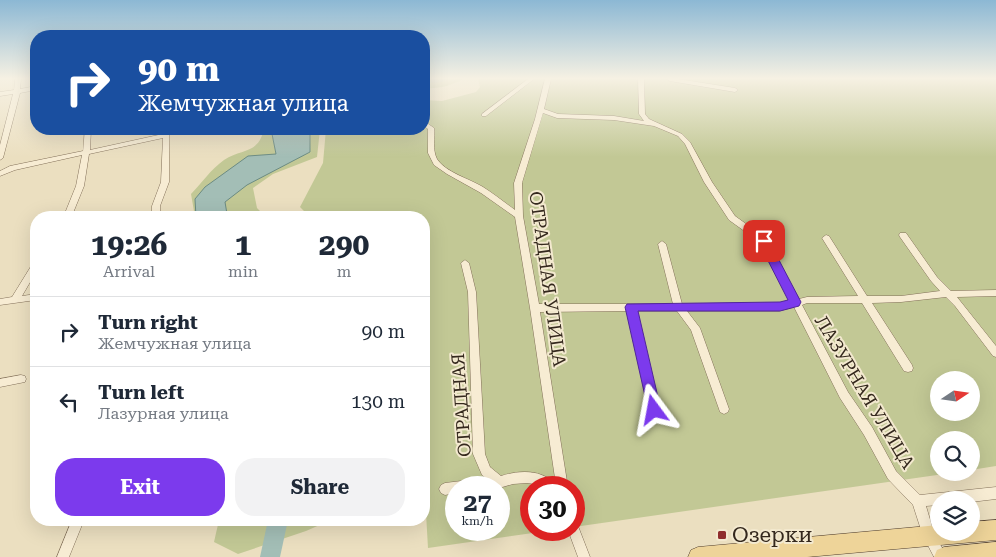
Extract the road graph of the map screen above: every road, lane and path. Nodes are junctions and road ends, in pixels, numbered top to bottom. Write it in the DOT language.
graph roads {
  1 [pos="13,105"];
  2 [pos="497,105"];
  3 [pos="541,105"];
  4 [pos="642,105"];
  5 [pos="540,110"];
  6 [pos="484,115"];
  7 [pos="653,124"];
  8 [pos="430,127"];
  9 [pos="88,135"];
  10 [pos="155,135"];
  11 [pos="166,135"];
  12 [pos="86,153"];
  13 [pos="0,158"];
  14 [pos="1,170"];
  15 [pos="71,211"];
  16 [pos="156,211"];
  17 [pos="519,216"];
  18 [pos="903,235"];
  19 [pos="826,238"];
  20 [pos="662,244"];
  21 [pos="465,263"];
  22 [pos="30,275"];
  23 [pos="996,293"];
  24 [pos="947,294"];
  25 [pos="30,297"];
  26 [pos="15,299"];
  27 [pos="866,300"];
  28 [pos="0,302"];
  29 [pos="795,302"];
  30 [pos="678,306"];
  31 [pos="631,307"];
  32 [pos="535,308"];
  33 [pos="996,353"];
  34 [pos="908,368"];
  35 [pos="21,379"];
  36 [pos="0,384"];
  37 [pos="724,409"];
  38 [pos="654,410"];
  39 [pos="492,476"];
  40 [pos="560,476"];
  41 [pos="996,493"];
  42 [pos="918,501"];
  43 [pos="76,526"];
  44 [pos="996,530"];
  45 [pos="980,531"];
  46 [pos="929,536"];
  47 [pos="578,541"];
  48 [pos="996,552"];
  49 [pos="63,557"];
  50 [pos="584,557"];
  51 [pos="698,557"];
  52 [pos="943,557"];
  1 -- 13 [label="street"];
  2 -- 6 [label="street"];
  3 -- 5 [label="street, ОТРАДНАЯ УЛИЦА"];
  4 -- 7 [label="street"];
  5 -- 7 [label="street"];
  5 -- 17 [label="street, ОТРАДНАЯ УЛИЦА"];
  7 -- 29 [label="street, ЛАЗУРНАЯ УЛИЦА"];
  8 -- 17 [label="street"];
  9 -- 12 [label="street"];
  10 -- 12 [label="street"];
  11 -- 16 [label="street"];
  12 -- 14 [label="street"];
  12 -- 15 [label="street"];
  17 -- 32 [label="street, ОТРАДНАЯ УЛИЦА"];
  18 -- 24 [label="street"];
  19 -- 27 [label="street"];
  20 -- 30 [label="street"];
  21 -- 39 [label="street, ОТРАДНАЯ"];
  22 -- 26 [label="street"];
  23 -- 24 [label="street"];
  24 -- 27 [label="street"];
  24 -- 33 [label="street"];
  25 -- 26 [label="street"];
  26 -- 28 [label="street"];
  27 -- 29 [label="street"];
  27 -- 34 [label="street"];
  29 -- 30 [label="street"];
  29 -- 42 [label="street, ЛАЗУРНАЯ УЛИЦА"];
  30 -- 31 [label="street"];
  30 -- 37 [label="street"];
  31 -- 32 [label="street"];
  31 -- 38 [label="street"];
  32 -- 40 [label="street, ОТРАДНАЯ УЛИЦА"];
  35 -- 36 [label="street"];
  41 -- 42 [label="street"];
  42 -- 46 [label="street"];
  43 -- 49 [label="street"];
  44 -- 45 [label="main road"];
  46 -- 51 [label="main road"];
  46 -- 52 [label="street"];
  47 -- 50 [label="street"];
  48 -- 52 [label="main road"];
}
